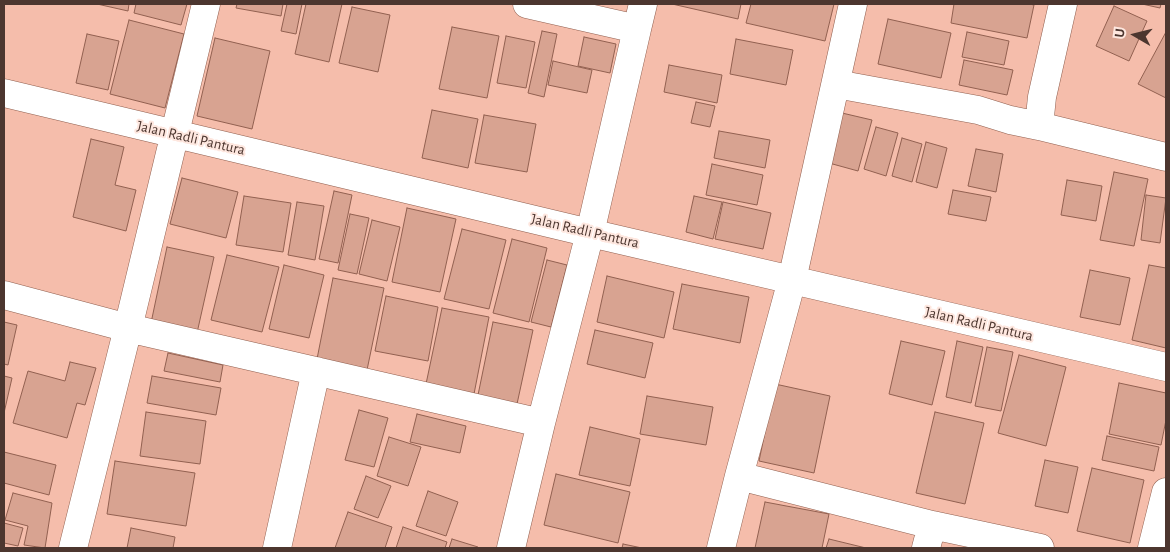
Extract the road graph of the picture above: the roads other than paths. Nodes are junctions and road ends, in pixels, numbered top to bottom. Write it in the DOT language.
graph roads {
  1 [pos="206,4"];
  2 [pos="528,4"];
  3 [pos="853,4"];
  4 [pos="1063,4"];
  5 [pos="640,16"];
  6 [pos="836,84"];
  7 [pos="4,93"];
  8 [pos="1039,126"];
  9 [pos="176,134"];
  10 [pos="1166,157"];
  11 [pos="590,233"];
  12 [pos="792,280"];
  13 [pos="4,295"];
  14 [pos="128,328"];
  15 [pos="1166,367"];
  16 [pos="316,371"];
  17 [pos="541,423"];
  18 [pos="739,476"];
  19 [pos="1166,492"];
  20 [pos="929,537"];
  21 [pos="73,548"];
  22 [pos="277,548"];
  23 [pos="511,548"];
  24 [pos="721,548"];
  25 [pos="1040,548"];
  26 [pos="1152,548"];
  1 -- 9 [label="street"];
  2 -- 5 [label="street"];
  3 -- 6 [label="street"];
  4 -- 8 [label="street"];
  5 -- 11 [label="street"];
  6 -- 8 [label="street"];
  6 -- 12 [label="street"];
  7 -- 9 [label="street, Jalan Radli Pantura"];
  8 -- 10 [label="street"];
  9 -- 11 [label="street, Jalan Radli Pantura"];
  9 -- 14 [label="street"];
  11 -- 12 [label="street, Jalan Radli Pantura"];
  11 -- 17 [label="street"];
  12 -- 15 [label="street, Jalan Radli Pantura"];
  12 -- 18 [label="street"];
  13 -- 14 [label="street"];
  14 -- 16 [label="street"];
  14 -- 21 [label="street"];
  16 -- 17 [label="street"];
  16 -- 22 [label="street"];
  17 -- 23 [label="street"];
  18 -- 20 [label="street"];
  18 -- 24 [label="street"];
  19 -- 26 [label="street"];
  20 -- 25 [label="street"];
}
